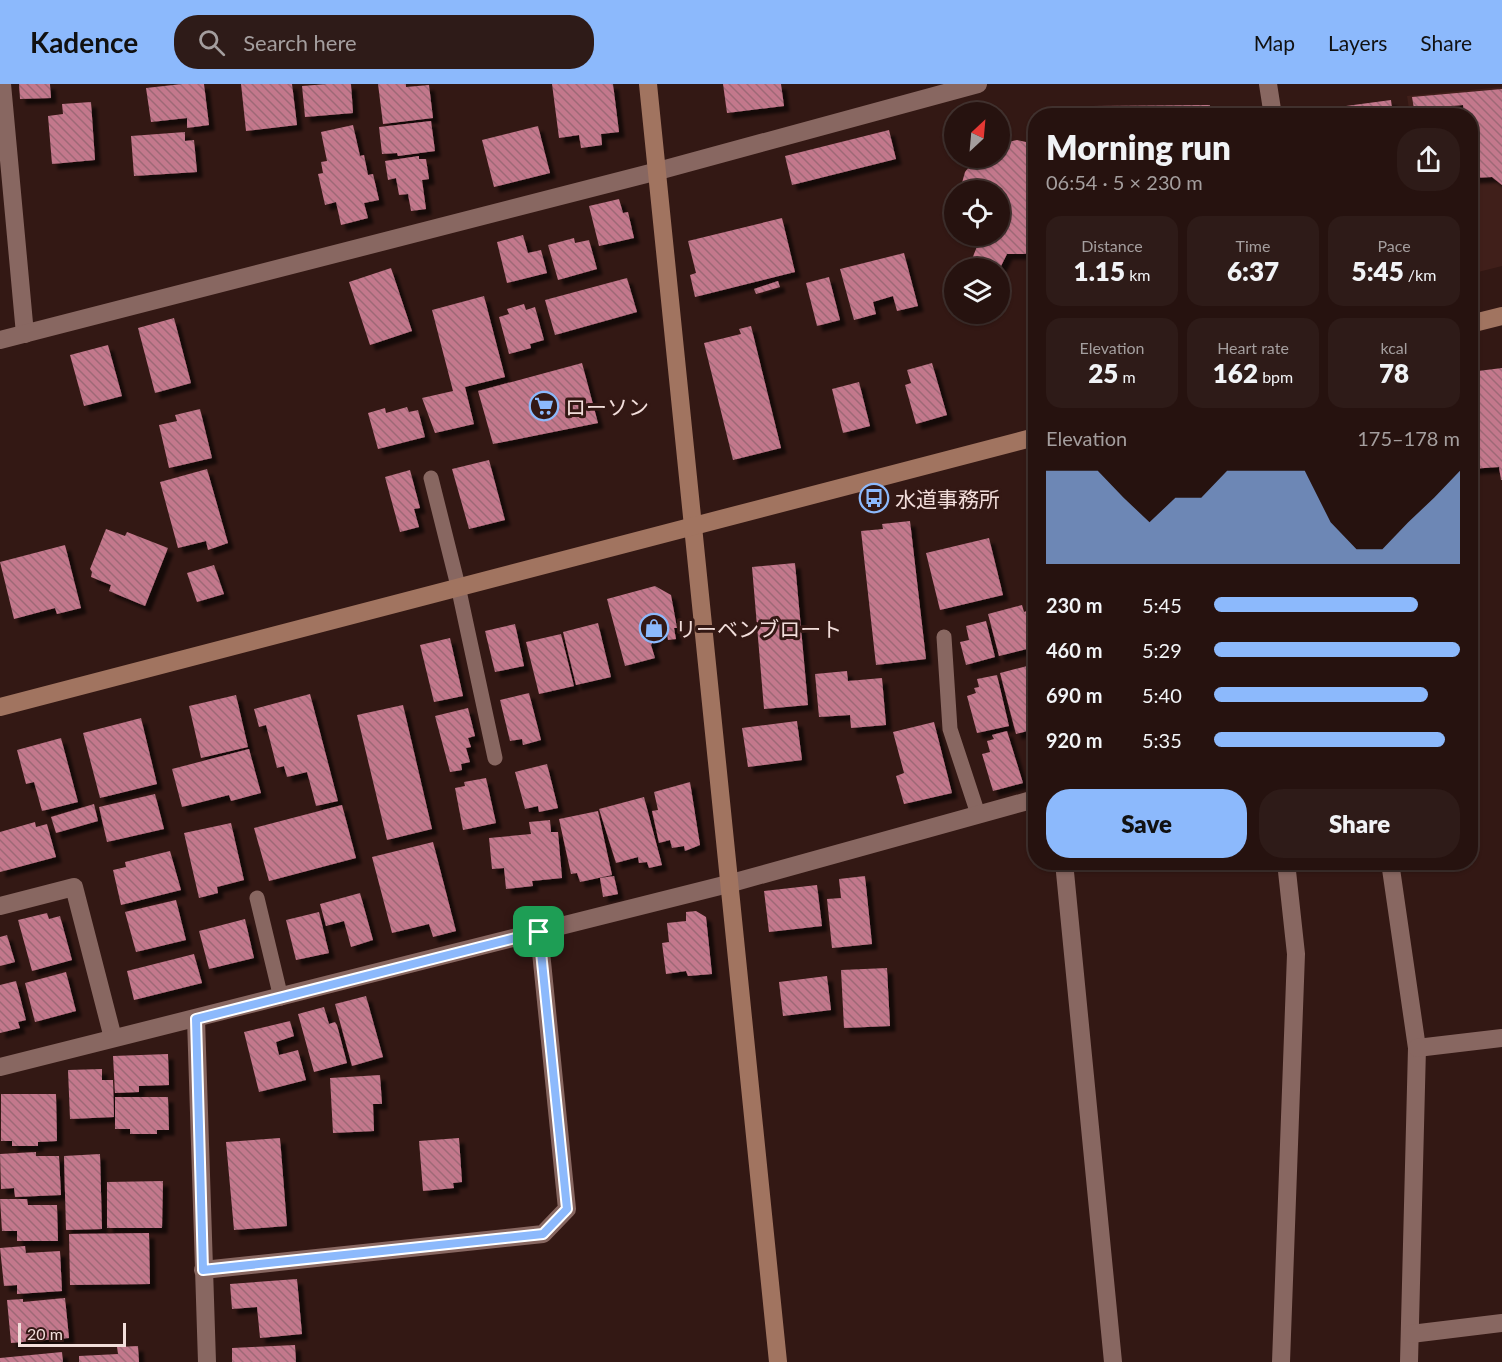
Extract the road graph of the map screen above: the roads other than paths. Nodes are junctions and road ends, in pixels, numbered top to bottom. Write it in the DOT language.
graph roads {
  1 [pos="2,84"];
  2 [pos="648,84"];
  3 [pos="1268,84"];
  4 [pos="968,85"];
  5 [pos="1272,108"];
  6 [pos="658,171"];
  7 [pos="1502,316"];
  8 [pos="1478,322"];
  9 [pos="25,334"];
  10 [pos="0,340"];
  11 [pos="1028,439"];
  12 [pos="431,478"];
  13 [pos="692,526"];
  14 [pos="458,586"];
  15 [pos="944,637"];
  16 [pos="0,707"];
  17 [pos="495,758"];
  18 [pos="1028,801"];
  19 [pos="978,814"];
  20 [pos="1065,870"];
  21 [pos="1287,870"];
  22 [pos="1391,870"];
  23 [pos="728,884"];
  24 [pos="257,898"];
  25 [pos="0,906"];
  26 [pos="539,932"];
  27 [pos="281,998"];
  28 [pos="196,1019"];
  29 [pos="113,1038"];
  30 [pos="1502,1038"];
  31 [pos="1417,1047"];
  32 [pos="0,1067"];
  33 [pos="203,1270"];
  34 [pos="1502,1323"];
  35 [pos="1411,1334"];
  36 [pos="207,1362"];
  37 [pos="778,1362"];
  38 [pos="1113,1362"];
  39 [pos="1281,1362"];
  40 [pos="1409,1362"];
  1 -- 9 [label="street"];
  2 -- 6 [label="street"];
  3 -- 5 [label="street"];
  4 -- 6 [label="street"];
  6 -- 9 [label="street"];
  6 -- 13 [label="street"];
  7 -- 8 [label="street"];
  9 -- 10 [label="street"];
  11 -- 13 [label="street"];
  12 -- 14 [label="lane"];
  13 -- 14 [label="street"];
  13 -- 23 [label="street"];
  14 -- 16 [label="street"];
  14 -- 17 [label="lane"];
  15 -- 19 [label="lane"];
  18 -- 19 [label="street"];
  19 -- 23 [label="street"];
  20 -- 38 [label="street"];
  21 -- 39 [label="street"];
  22 -- 31 [label="street"];
  23 -- 26 [label="street"];
  23 -- 37 [label="street"];
  24 -- 27 [label="lane"];
  25 -- 29 [label="street"];
  26 -- 27 [label="street"];
  26 -- 33 [label="street"];
  27 -- 28 [label="street"];
  28 -- 29 [label="street"];
  28 -- 33 [label="street"];
  29 -- 32 [label="street"];
  30 -- 31 [label="street"];
  31 -- 35 [label="street"];
  33 -- 36 [label="street"];
  34 -- 35 [label="street"];
  35 -- 40 [label="street"];
}
